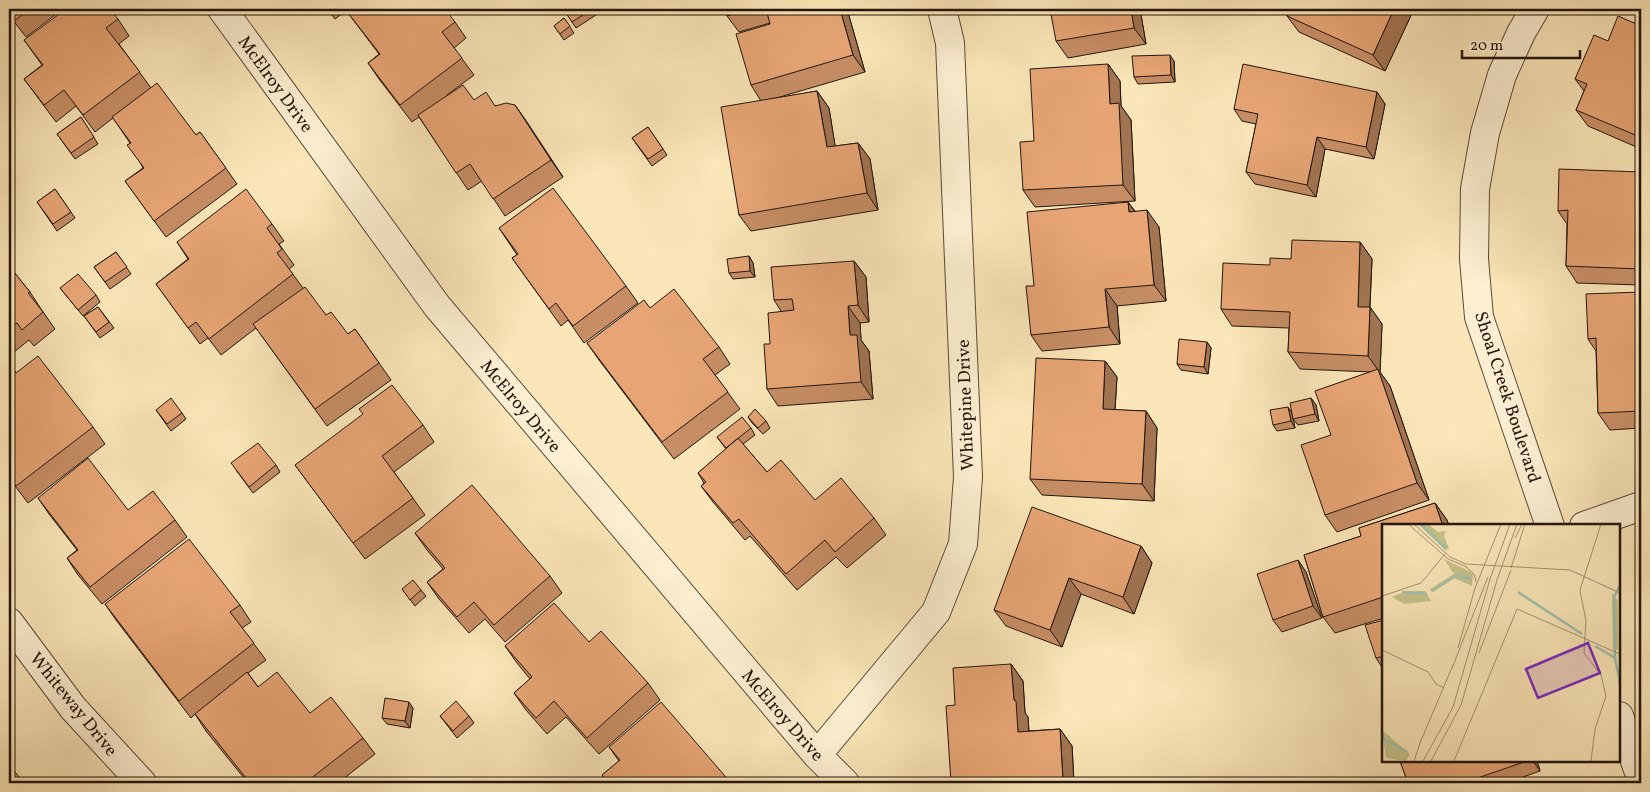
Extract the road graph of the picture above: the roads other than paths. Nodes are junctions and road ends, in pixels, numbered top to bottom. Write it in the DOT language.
graph roads {
  1 [pos="222,9"];
  2 [pos="942,9"];
  3 [pos="1535,9"];
  4 [pos="1641,506"];
  5 [pos="1549,524"];
  6 [pos="1590,524"];
  7 [pos="9,622"];
  8 [pos="1620,719"];
  9 [pos="817,755"];
  10 [pos="1641,778"];
  11 [pos="142,783"];
  12 [pos="846,783"];
  1 -- 9 [label="street, McElroy Drive"];
  2 -- 9 [label="street, Whitepine Drive"];
  3 -- 5 [label="street, Shoal Creek Boulevard"];
  4 -- 6 [label="street"];
  7 -- 11 [label="street, Whiteway Drive"];
  8 -- 10 [label="street"];
  9 -- 12 [label="street, McElroy Drive"];
}
